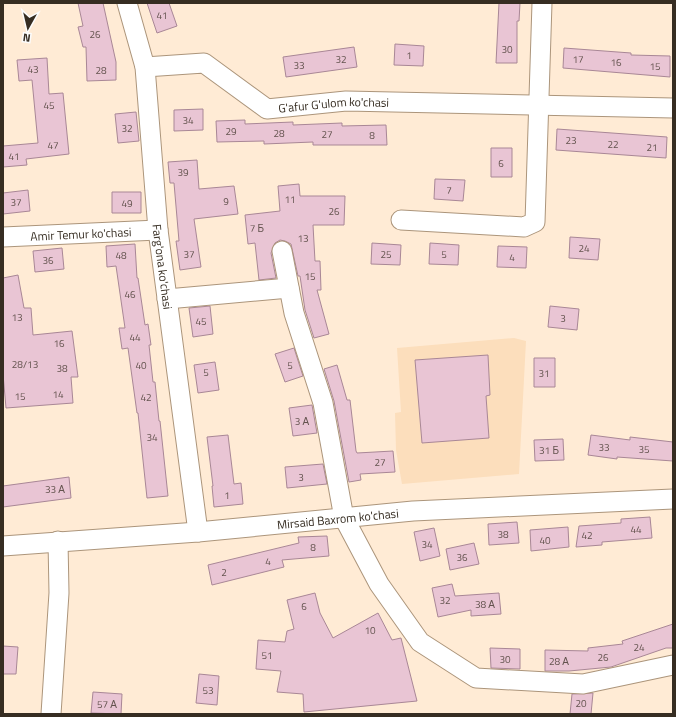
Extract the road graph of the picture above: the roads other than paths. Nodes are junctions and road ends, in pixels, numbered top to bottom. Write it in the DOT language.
graph roads {
  1 [pos="127,3"];
  2 [pos="542,3"];
  3 [pos="145,67"];
  4 [pos="538,106"];
  5 [pos="673,108"];
  6 [pos="401,220"];
  7 [pos="158,230"];
  8 [pos="3,237"];
  9 [pos="282,251"];
  10 [pos="289,288"];
  11 [pos="167,299"];
  12 [pos="673,499"];
  13 [pos="344,518"];
  14 [pos="198,532"];
  15 [pos="58,542"];
  16 [pos="3,546"];
  17 [pos="673,665"];
  18 [pos="51,714"];
  1 -- 3 [label="street, Farg'ona ko'chasi"];
  2 -- 4 [label="street"];
  3 -- 4 [label="street, G'afur G'ulom ko'chasi"];
  3 -- 7 [label="street, Farg'ona ko'chasi"];
  4 -- 5 [label="street, G'afur G'ulom ko'chasi"];
  4 -- 6 [label="street"];
  7 -- 8 [label="street, Amir Temur ko'chasi"];
  7 -- 11 [label="street, Farg'ona ko'chasi"];
  9 -- 10 [label="street"];
  10 -- 11 [label="street"];
  10 -- 13 [label="street"];
  11 -- 14 [label="street, Farg'ona ko'chasi"];
  12 -- 13 [label="street, Mirsaid Baxrom ko'chasi"];
  13 -- 14 [label="street, Mirsaid Baxrom ko'chasi"];
  13 -- 17 [label="street"];
  14 -- 15 [label="street, Mirsaid Baxrom ko'chasi"];
  15 -- 16 [label="street, Mirsaid Baxrom ko'chasi"];
  15 -- 18 [label="street"];
}
